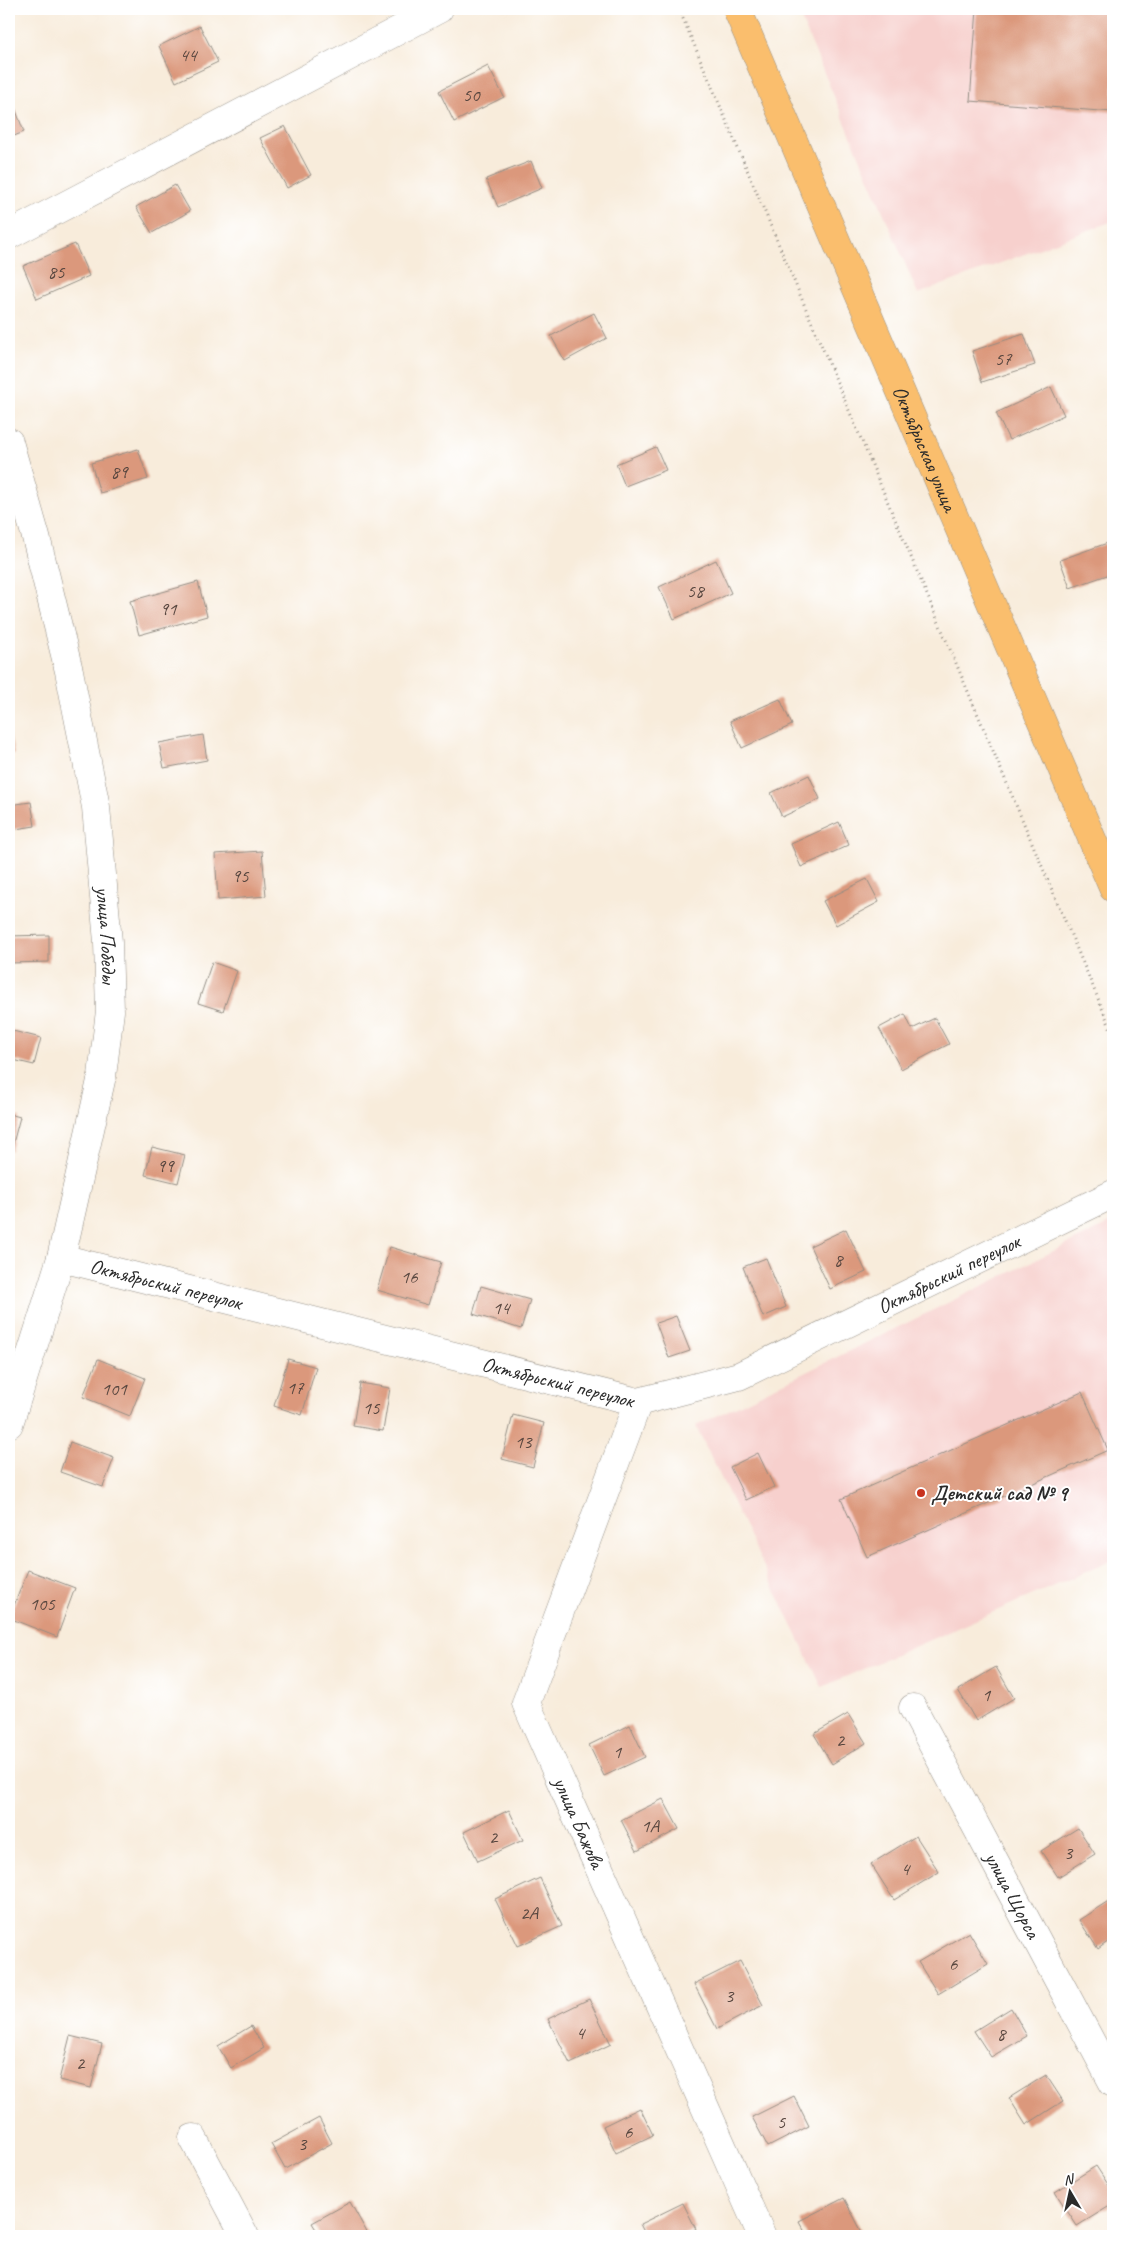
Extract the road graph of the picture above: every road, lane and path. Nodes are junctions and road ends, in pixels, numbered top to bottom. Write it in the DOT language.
graph roads {
  1 [pos="439,9"];
  2 [pos="679,9"];
  3 [pos="737,9"];
  4 [pos="9,236"];
  5 [pos="9,442"];
  6 [pos="1113,888"];
  7 [pos="1113,1034"];
  8 [pos="1113,1194"];
  9 [pos="61,1258"];
  10 [pos="638,1402"];
  11 [pos="9,1424"];
  12 [pos="913,1708"];
  13 [pos="1113,2083"];
  14 [pos="193,2138"];
  15 [pos="245,2236"];
  16 [pos="762,2236"];
  1 -- 4 [label="street"];
  2 -- 7 [label="path"];
  3 -- 6 [label="main road, Октябрьская улица"];
  5 -- 9 [label="street, улица Победы"];
  8 -- 10 [label="street, Октябрьский переулок"];
  9 -- 10 [label="street, Октябрьский переулок"];
  9 -- 11 [label="street, улица Победы"];
  10 -- 16 [label="street, улица Бажова"];
  12 -- 13 [label="street, улица Щорса"];
  14 -- 15 [label="street"];
}
